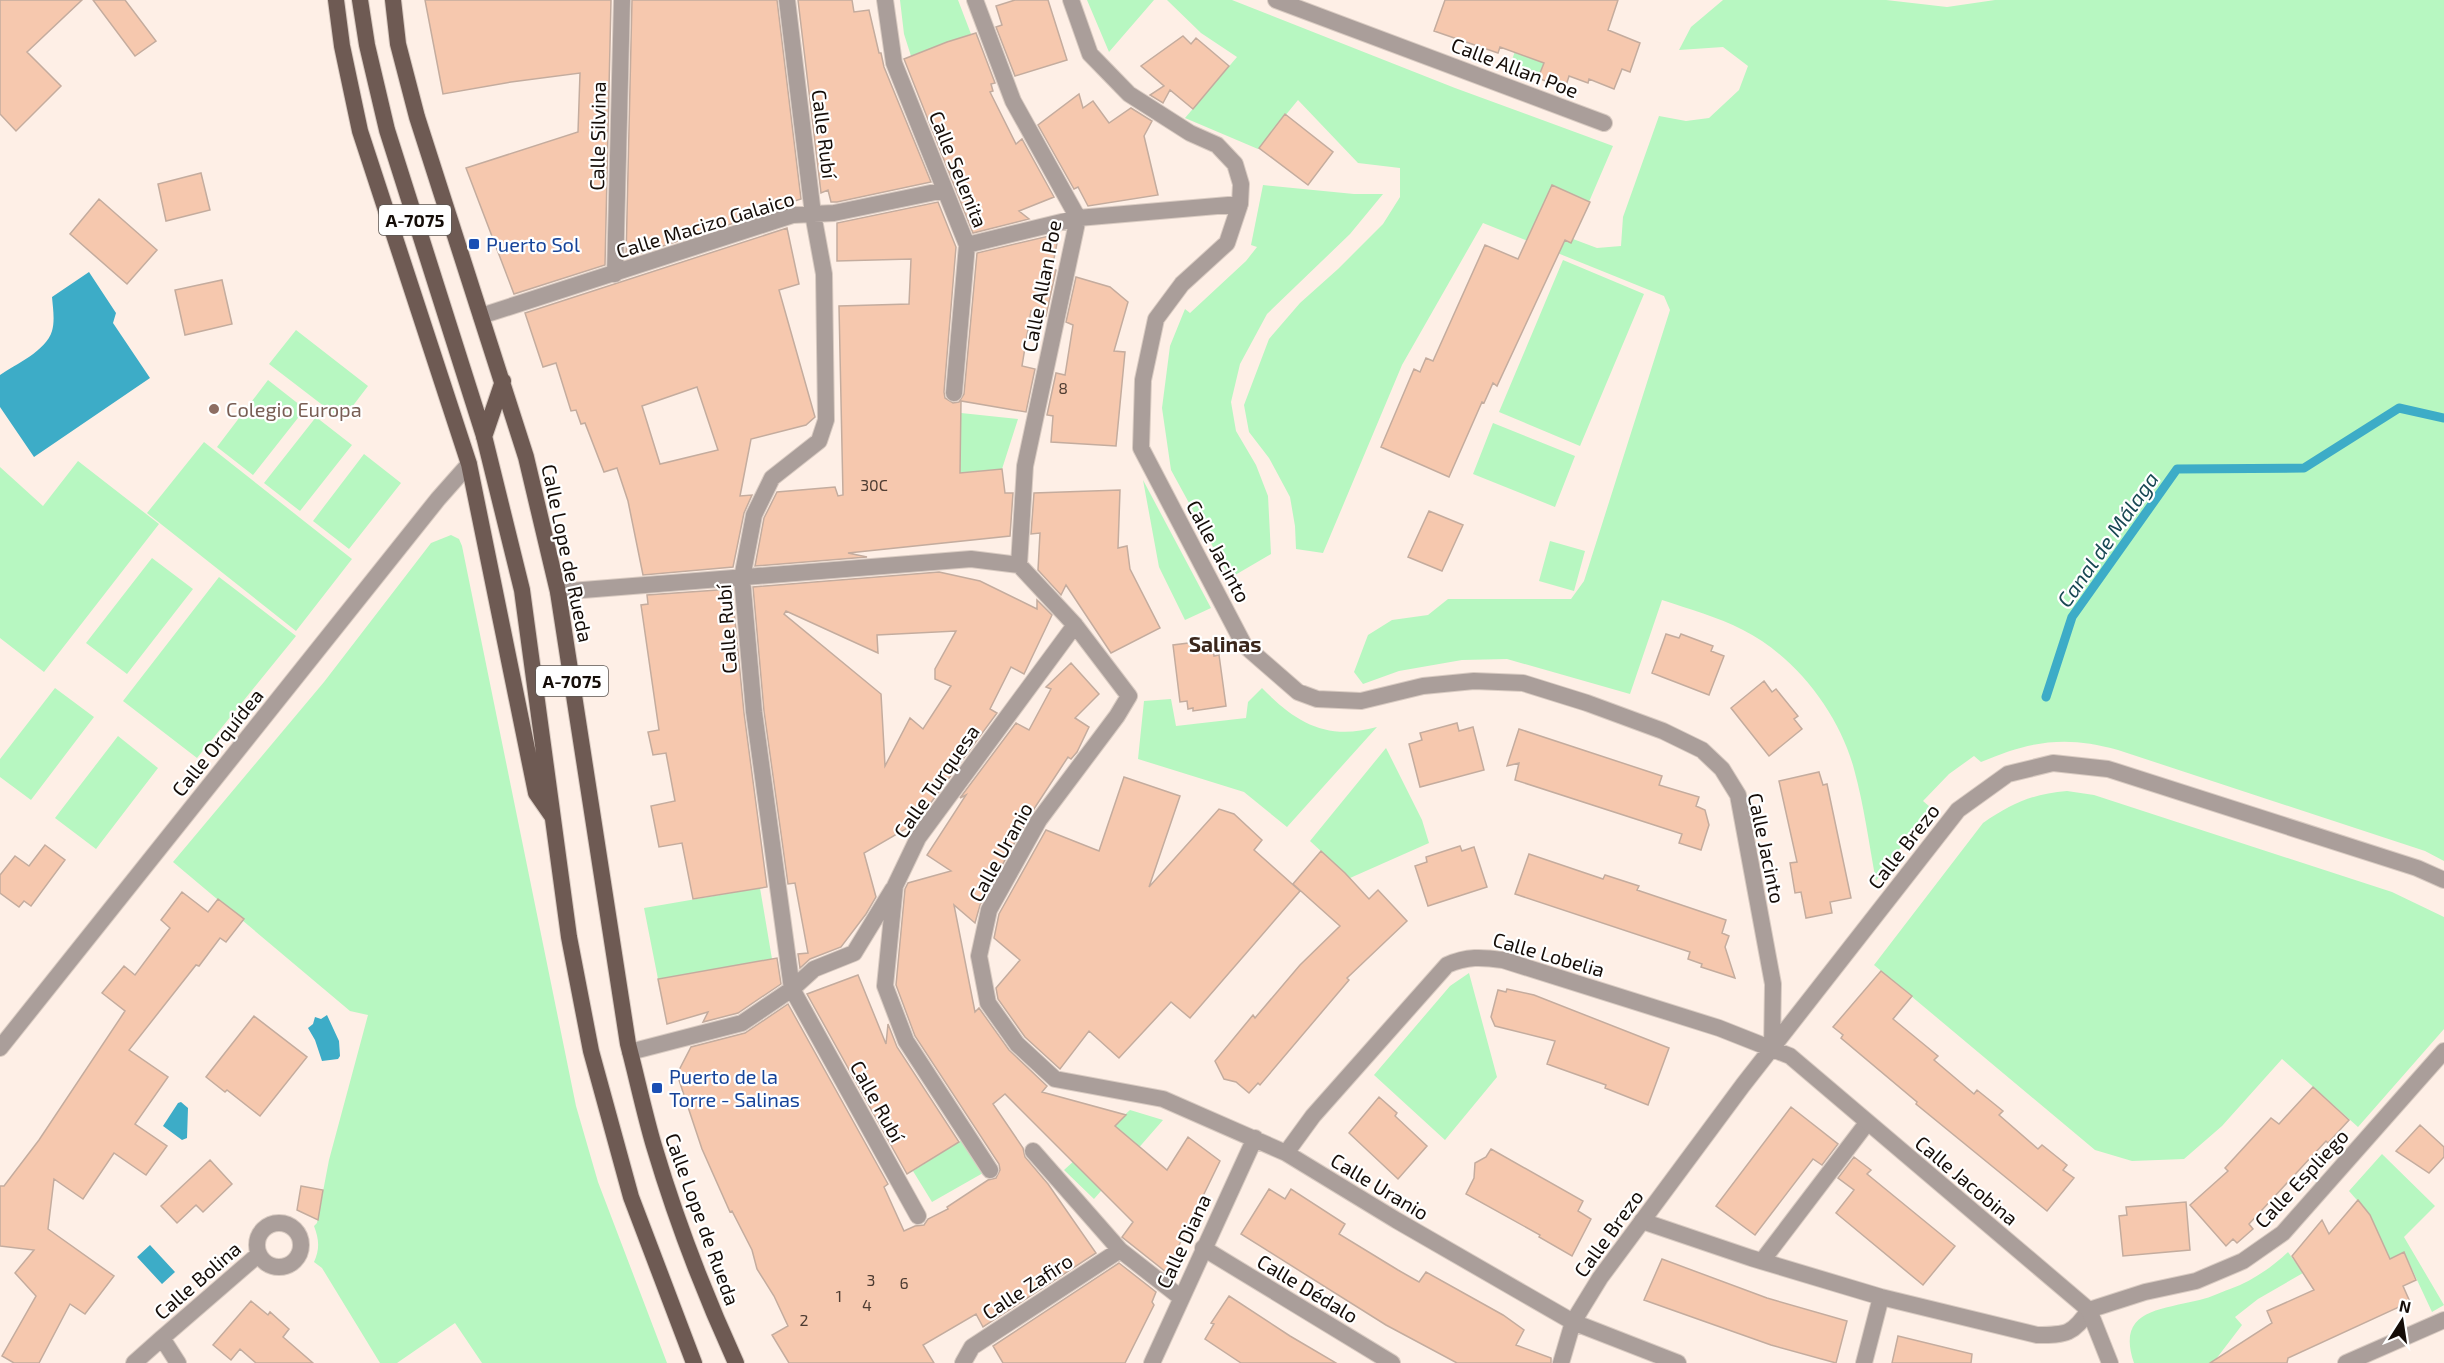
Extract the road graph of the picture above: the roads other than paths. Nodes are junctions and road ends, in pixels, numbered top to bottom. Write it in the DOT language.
graph roads {
  1 [pos="336,0"];
  2 [pos="360,0"];
  3 [pos="393,0"];
  4 [pos="622,0"];
  5 [pos="787,0"];
  6 [pos="885,0"];
  7 [pos="975,0"];
  8 [pos="1071,0"];
  9 [pos="1276,0"];
  10 [pos="1604,123"];
  11 [pos="945,190"];
  12 [pos="1240,204"];
  13 [pos="813,214"];
  14 [pos="1078,218"];
  15 [pos="967,245"];
  16 [pos="615,274"];
  17 [pos="481,316"];
  18 [pos="502,381"];
  19 [pos="954,393"];
  20 [pos="484,436"];
  21 [pos="469,464"];
  22 [pos="1019,565"];
  23 [pos="742,578"];
  24 [pos="558,592"];
  25 [pos="1075,625"];
  26 [pos="554,819"];
  27 [pos="2444,880"];
  28 [pos="894,886"];
  29 [pos="792,989"];
  30 [pos="0,1048"];
  31 [pos="1772,1049"];
  32 [pos="630,1052"];
  33 [pos="2444,1052"];
  34 [pos="1867,1123"];
  35 [pos="1255,1138"];
  36 [pos="1033,1151"];
  37 [pos="1286,1153"];
  38 [pos="990,1170"];
  39 [pos="918,1216"];
  40 [pos="1642,1221"];
  41 [pos="1203,1248"];
  42 [pos="1120,1250"];
  43 [pos="259,1254"];
  44 [pos="1762,1261"];
  45 [pos="1180,1297"];
  46 [pos="1881,1297"];
  47 [pos="2090,1310"];
  48 [pos="2444,1320"];
  49 [pos="1573,1322"];
  50 [pos="162,1338"];
  51 [pos="1156,1361"];
  52 [pos="134,1363"];
  53 [pos="178,1363"];
  54 [pos="694,1363"];
  55 [pos="736,1363"];
  56 [pos="963,1363"];
  57 [pos="1392,1363"];
  58 [pos="1561,1363"];
  59 [pos="1678,1363"];
  60 [pos="1864,1363"];
  61 [pos="2110,1363"];
  62 [pos="2346,1363"];
  1 -- 21 [label="main road"];
  2 -- 20 [label="main road, A-7075"];
  3 -- 17 [label="main road, Calle Lope de Rueda / A-7075"];
  4 -- 16 [label="street, Calle Silvina"];
  5 -- 13 [label="street, Calle Rubí"];
  6 -- 11 [label="street, Calle Selenita"];
  7 -- 14 [label="street, Calle Allan Poe"];
  8 -- 12 [label="street, Calle Jacinto"];
  9 -- 10 [label="street, Calle Allan Poe"];
  11 -- 13 [label="street, Calle Macizo Galaico"];
  11 -- 15 [label="street, Calle Selenita"];
  12 -- 14 [label="street"];
  12 -- 31 [label="street, Calle Jacinto"];
  13 -- 16 [label="street, Calle Macizo Galaico"];
  13 -- 23 [label="street, Calle Rubí"];
  14 -- 15 [label="street"];
  14 -- 22 [label="street, Calle Allan Poe"];
  15 -- 19 [label="street, Calle Selenita"];
  16 -- 17 [label="street, Calle Macizo Galaico"];
  17 -- 18 [label="main road, Calle Lope de Rueda / A-7075"];
  18 -- 20 [label="main road"];
  18 -- 24 [label="main road, Calle Lope de Rueda / A-7075"];
  20 -- 21 [label="main road"];
  20 -- 26 [label="main road, A-7075"];
  21 -- 26 [label="main road"];
  21 -- 30 [label="street, Calle Orquídea"];
  22 -- 23 [label="street"];
  22 -- 25 [label="street, Calle Uranio"];
  23 -- 24 [label="street"];
  23 -- 29 [label="street, Calle Rubí"];
  24 -- 32 [label="main road, Calle Lope de Rueda / A-7075"];
  25 -- 28 [label="street, Calle Turquesa"];
  25 -- 35 [label="street, Calle Uranio"];
  26 -- 54 [label="main road, A-7075"];
  27 -- 31 [label="street, Calle Brezo"];
  28 -- 29 [label="street"];
  28 -- 38 [label="street, Calle Turquesa"];
  29 -- 32 [label="street"];
  29 -- 39 [label="street, Calle Rubí"];
  31 -- 34 [label="street, Calle Jacobina"];
  31 -- 37 [label="street, Calle Lobelia"];
  31 -- 40 [label="street, Calle Brezo"];
  32 -- 55 [label="main road, Calle Lope de Rueda / A-7075"];
  33 -- 47 [label="street, Calle Espliego"];
  34 -- 44 [label="street"];
  34 -- 47 [label="street, Calle Jacobina"];
  35 -- 37 [label="street, Calle Uranio"];
  35 -- 41 [label="street, Calle Diana"];
  36 -- 42 [label="street"];
  37 -- 49 [label="street, Calle Uranio"];
  40 -- 44 [label="street"];
  40 -- 49 [label="street, Calle Brezo"];
  41 -- 45 [label="street, Calle Diana"];
  41 -- 57 [label="street, Calle Dédalo"];
  42 -- 45 [label="street"];
  42 -- 56 [label="street, Calle Zafiro"];
  43 -- 50 [label="street, Calle Bolina"];
  44 -- 46 [label="street"];
  45 -- 51 [label="street, Calle Diana"];
  46 -- 47 [label="street"];
  46 -- 60 [label="street"];
  47 -- 61 [label="street, Calle Jacobina"];
  48 -- 62 [label="street"];
  49 -- 58 [label="street, Calle Brezo"];
  49 -- 59 [label="street, Calle Uranio"];
  50 -- 52 [label="street, Calle Bolina"];
  50 -- 53 [label="street, Calle Bolina"];
}
